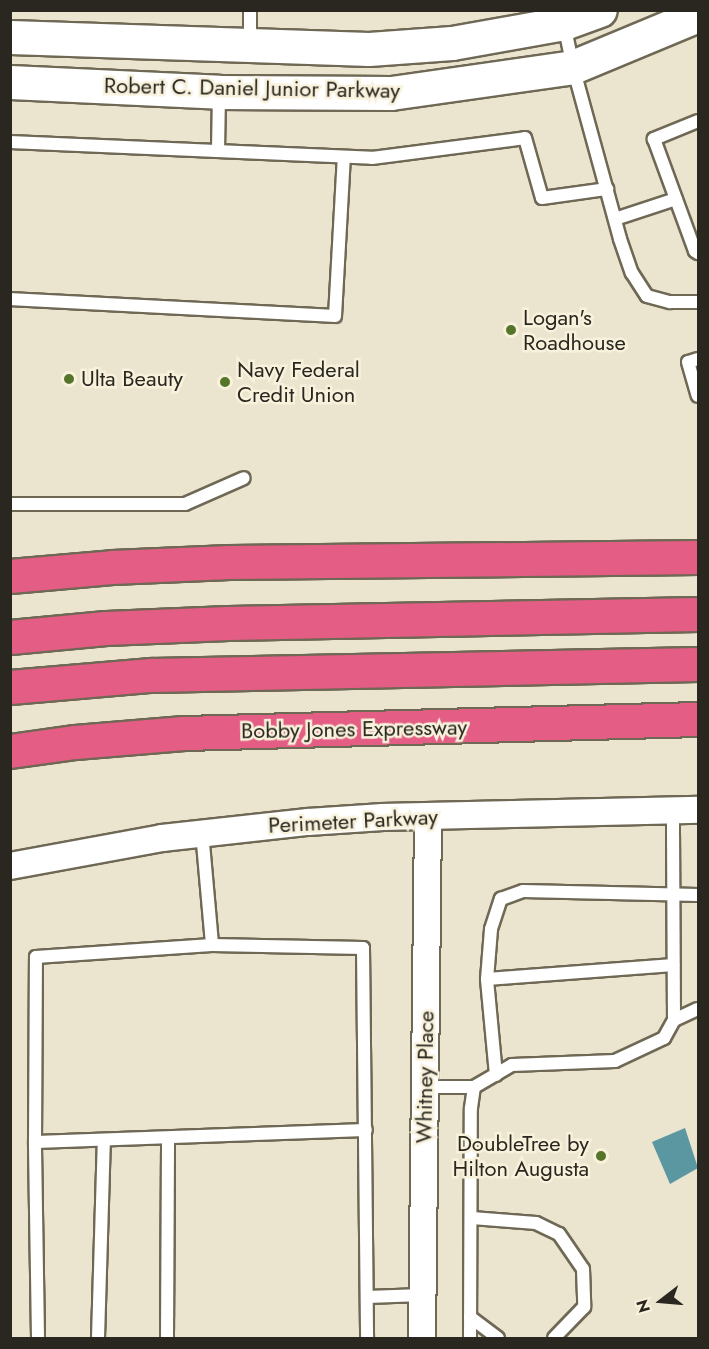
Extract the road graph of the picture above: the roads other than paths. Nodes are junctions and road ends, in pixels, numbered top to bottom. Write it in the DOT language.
graph roads {
  1 [pos="250,10"];
  2 [pos="600,10"];
  3 [pos="699,15"];
  4 [pos="562,16"];
  5 [pos="10,37"];
  6 [pos="250,46"];
  7 [pos="573,67"];
  8 [pos="10,81"];
  9 [pos="219,92"];
  10 [pos="699,121"];
  11 [pos="10,142"];
  12 [pos="218,151"];
  13 [pos="344,157"];
  14 [pos="607,189"];
  15 [pos="676,199"];
  16 [pos="615,219"];
  17 [pos="699,253"];
  18 [pos="10,299"];
  19 [pos="699,302"];
  20 [pos="699,359"];
  21 [pos="699,396"];
  22 [pos="244,477"];
  23 [pos="10,504"];
  24 [pos="699,557"];
  25 [pos="10,576"];
  26 [pos="699,614"];
  27 [pos="10,637"];
  28 [pos="699,663"];
  29 [pos="10,687"];
  30 [pos="699,719"];
  31 [pos="10,751"];
  32 [pos="673,810"];
  33 [pos="699,810"];
  34 [pos="428,816"];
  35 [pos="202,832"];
  36 [pos="10,866"];
  37 [pos="673,895"];
  38 [pos="699,895"];
  39 [pos="212,945"];
  40 [pos="673,965"];
  41 [pos="487,979"];
  42 [pos="699,1009"];
  43 [pos="674,1020"];
  44 [pos="496,1075"];
  45 [pos="425,1087"];
  46 [pos="474,1087"];
  47 [pos="366,1130"];
  48 [pos="168,1138"];
  49 [pos="104,1140"];
  50 [pos="35,1142"];
  51 [pos="472,1218"];
  52 [pos="422,1295"];
  53 [pos="367,1297"];
  54 [pos="470,1317"];
  55 [pos="38,1338"];
  56 [pos="98,1338"];
  57 [pos="167,1338"];
  58 [pos="367,1338"];
  59 [pos="422,1338"];
  60 [pos="470,1338"];
  61 [pos="498,1338"];
  62 [pos="554,1338"];
  1 -- 6 [label="lane"];
  2 -- 4 [label="street, Robert C. Daniel Junior Parkway"];
  3 -- 7 [label="street, Robert C. Daniel Junior Parkway"];
  4 -- 6 [label="street, Robert C. Daniel Junior Parkway"];
  4 -- 7 [label="lane"];
  5 -- 6 [label="street, Robert C. Daniel Junior Parkway"];
  7 -- 9 [label="street, Robert C. Daniel Junior Parkway"];
  7 -- 14 [label="lane"];
  8 -- 9 [label="street, Robert C. Daniel Junior Parkway"];
  9 -- 12 [label="lane"];
  10 -- 15 [label="lane"];
  11 -- 12 [label="lane"];
  12 -- 13 [label="lane"];
  13 -- 14 [label="lane"];
  13 -- 18 [label="lane"];
  14 -- 16 [label="lane"];
  15 -- 16 [label="lane"];
  15 -- 17 [label="lane"];
  16 -- 19 [label="lane"];
  20 -- 21 [label="lane"];
  22 -- 23 [label="lane"];
  24 -- 25 [label="highway"];
  26 -- 27 [label="highway"];
  28 -- 29 [label="highway"];
  30 -- 31 [label="highway, Bobby Jones Expressway"];
  32 -- 33 [label="street, Perimeter Parkway"];
  32 -- 34 [label="street, Perimeter Parkway"];
  32 -- 37 [label="lane"];
  34 -- 35 [label="street, Perimeter Parkway"];
  34 -- 45 [label="street, Whitney Place"];
  35 -- 36 [label="street, Perimeter Parkway"];
  35 -- 39 [label="lane"];
  37 -- 38 [label="lane"];
  37 -- 40 [label="lane"];
  37 -- 41 [label="lane"];
  39 -- 47 [label="lane"];
  39 -- 50 [label="lane"];
  40 -- 41 [label="lane"];
  40 -- 43 [label="lane"];
  41 -- 44 [label="lane"];
  42 -- 43 [label="lane"];
  43 -- 44 [label="lane"];
  44 -- 46 [label="lane"];
  45 -- 46 [label="lane"];
  45 -- 52 [label="street, Whitney Place"];
  46 -- 51 [label="lane"];
  47 -- 48 [label="lane"];
  47 -- 53 [label="lane"];
  48 -- 49 [label="lane"];
  48 -- 57 [label="lane"];
  49 -- 50 [label="lane"];
  49 -- 56 [label="lane"];
  50 -- 55 [label="lane"];
  51 -- 54 [label="lane"];
  51 -- 62 [label="lane"];
  52 -- 53 [label="lane"];
  52 -- 59 [label="street, Whitney Place"];
  53 -- 58 [label="lane"];
  54 -- 60 [label="lane"];
  54 -- 61 [label="lane"];
}
